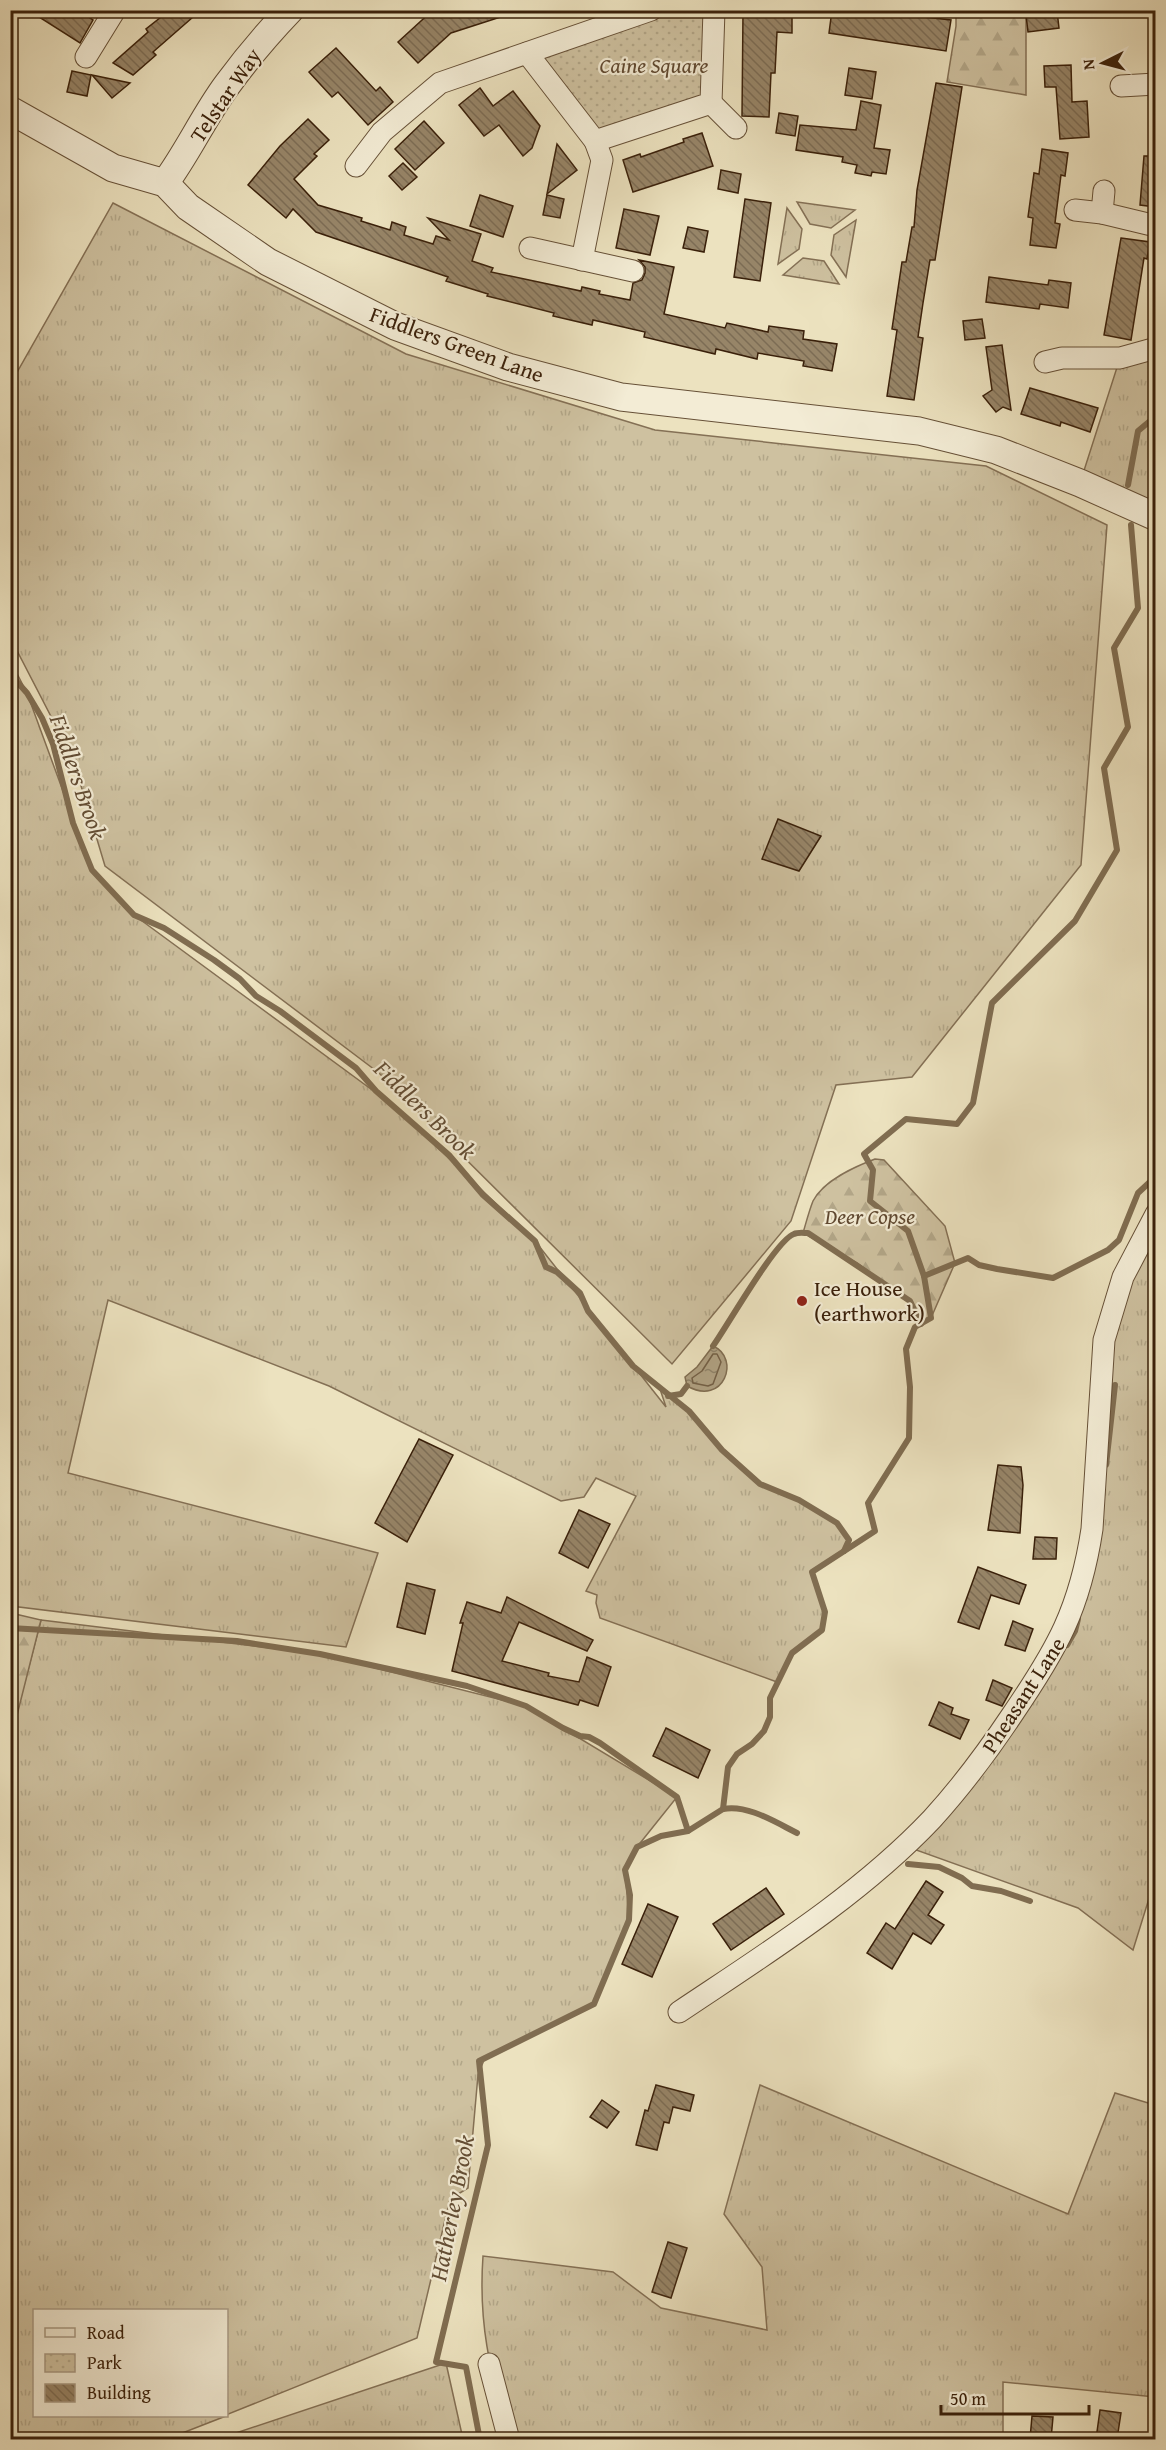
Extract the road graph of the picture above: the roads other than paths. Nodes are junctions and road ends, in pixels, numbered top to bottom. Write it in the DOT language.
graph roads {
  1 [pos="115,10"];
  2 [pos="290,10"];
  3 [pos="651,10"];
  4 [pos="714,10"];
  5 [pos="616,16"];
  6 [pos="527,53"];
  7 [pos="86,57"];
  8 [pos="1155,84"];
  9 [pos="1121,86"];
  10 [pos="711,103"];
  11 [pos="10,110"];
  12 [pos="736,128"];
  13 [pos="595,141"];
  14 [pos="356,166"];
  15 [pos="165,183"];
  16 [pos="1104,191"];
  17 [pos="1075,210"];
  18 [pos="1102,213"];
  19 [pos="1155,226"];
  20 [pos="530,248"];
  21 [pos="582,260"];
  22 [pos="633,271"];
  23 [pos="1155,348"];
  24 [pos="1058,354"];
  25 [pos="1155,517"];
  26 [pos="1155,1214"];
  27 [pos="680,2012"];
  28 [pos="489,2364"];
  29 [pos="509,2439"];
  1 -- 7 [label="street"];
  2 -- 15 [label="street, Telstar Way"];
  3 -- 5 [label="street"];
  4 -- 10 [label="street"];
  5 -- 6 [label="street"];
  6 -- 13 [label="street"];
  6 -- 14 [label="street"];
  8 -- 9 [label="street"];
  10 -- 12 [label="street"];
  10 -- 13 [label="street"];
  11 -- 15 [label="street"];
  13 -- 21 [label="street"];
  15 -- 25 [label="street, Fiddlers Green Lane"];
  16 -- 18 [label="street"];
  17 -- 18 [label="street"];
  18 -- 19 [label="street"];
  20 -- 21 [label="street"];
  21 -- 22 [label="street"];
  23 -- 24 [label="street"];
  26 -- 27 [label="street, Pheasant Lane"];
  28 -- 29 [label="street"];
}
